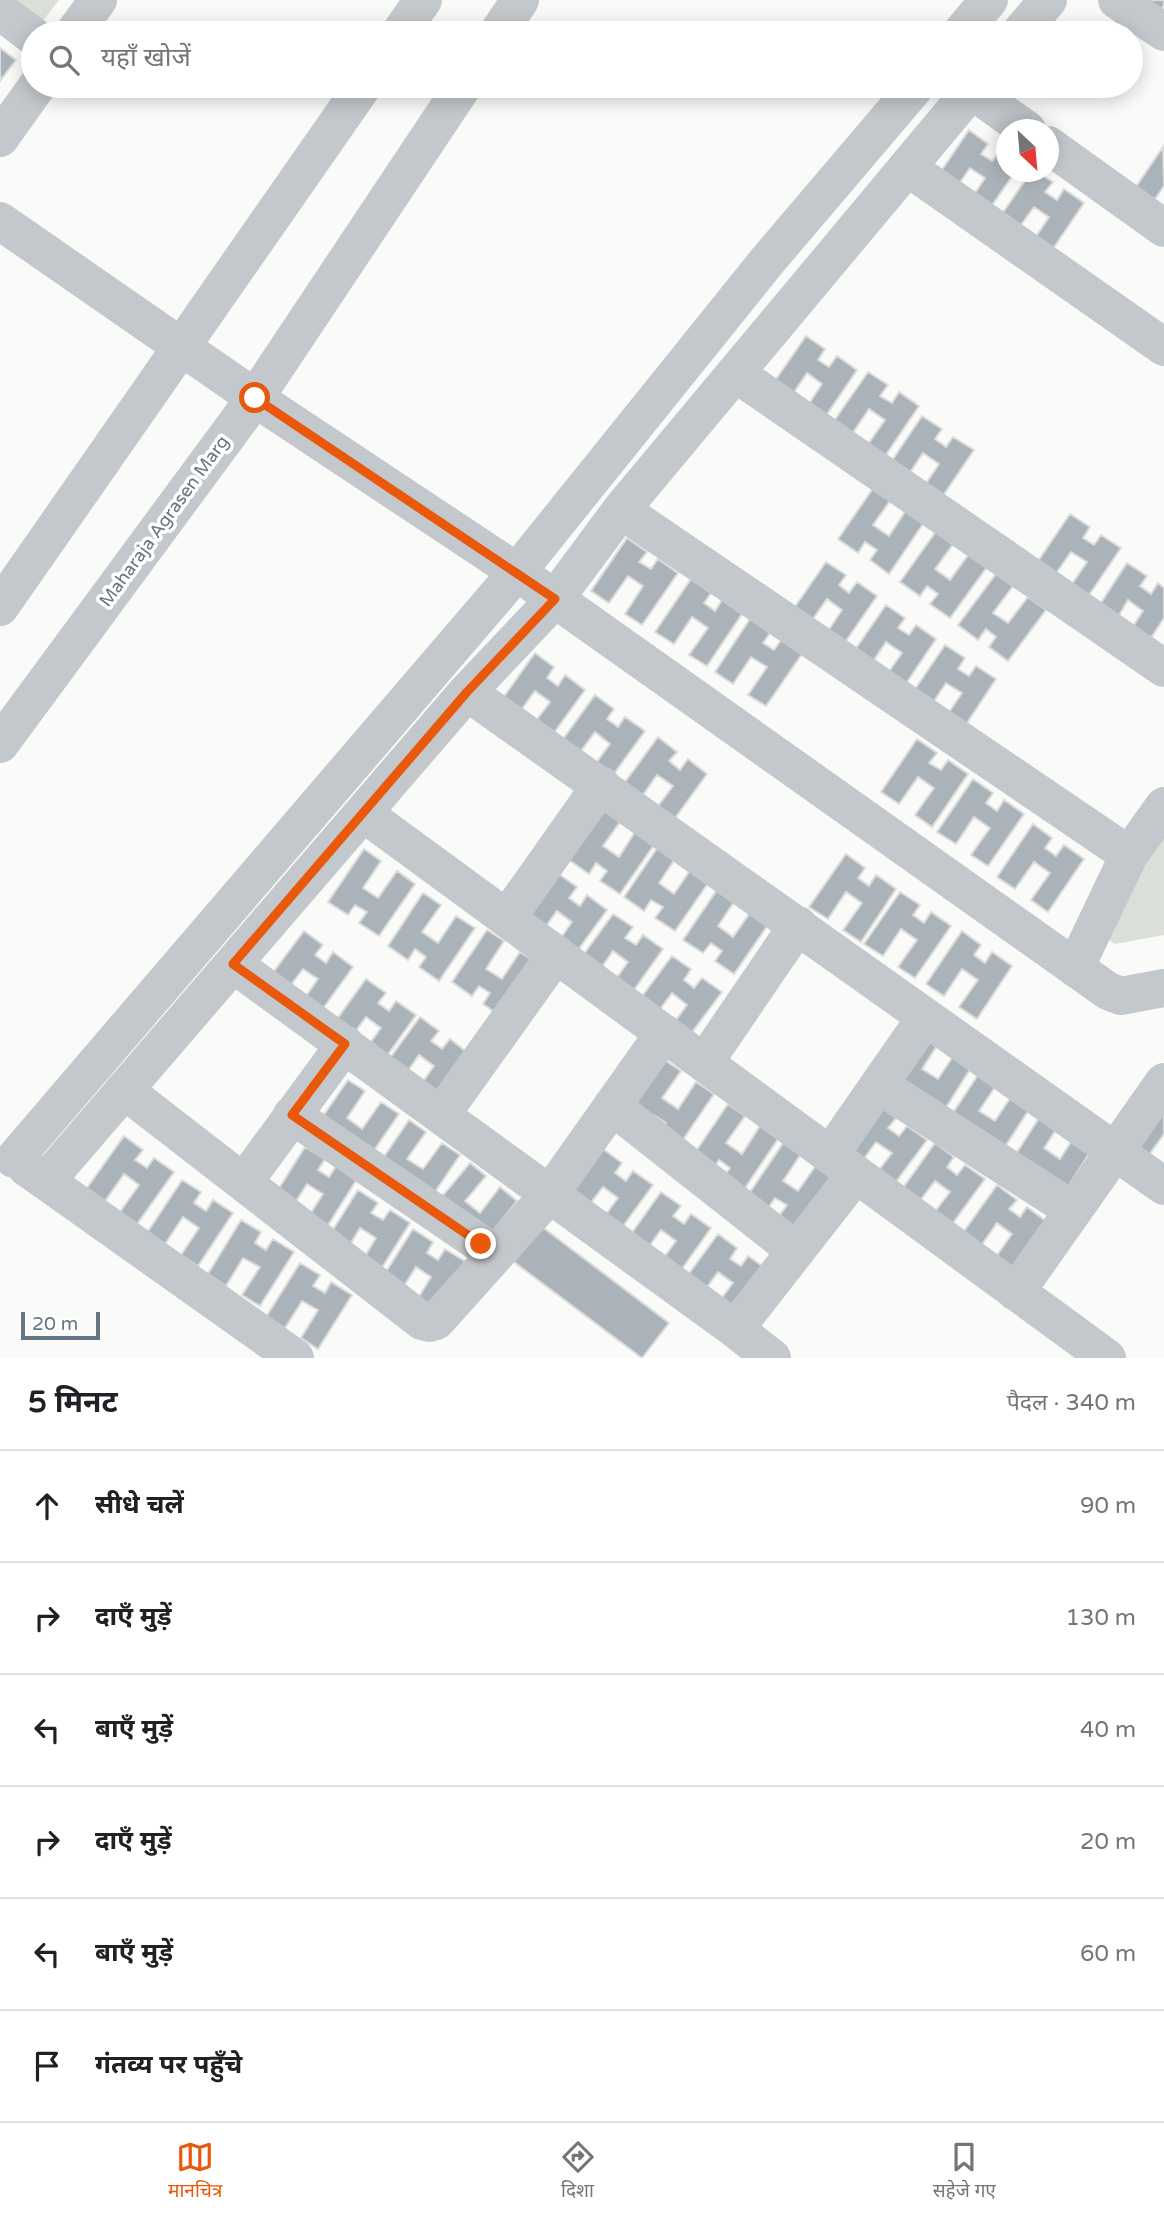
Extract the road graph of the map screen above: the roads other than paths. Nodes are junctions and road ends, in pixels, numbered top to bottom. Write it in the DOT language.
graph roads {
  1 [pos="98,0"];
  2 [pos="423,0"];
  3 [pos="520,0"];
  4 [pos="989,0"];
  5 [pos="1048,0"];
  6 [pos="1117,0"];
  7 [pos="0,11"];
  8 [pos="83,21"];
  9 [pos="408,21"];
  10 [pos="506,21"];
  11 [pos="971,21"];
  12 [pos="1030,21"];
  13 [pos="21,27"];
  14 [pos="1164,32"];
  15 [pos="28,98"];
  16 [pos="355,98"];
  17 [pos="455,98"];
  18 [pos="906,98"];
  19 [pos="978,98"];
  20 [pos="987,98"];
  21 [pos="1013,119"];
  22 [pos="0,138"];
  23 [pos="1059,153"];
  24 [pos="907,167"];
  25 [pos="0,221"];
  26 [pos="1164,228"];
  27 [pos="181,347"];
  28 [pos="1164,347"];
  29 [pos="735,373"];
  30 [pos="255,398"];
  31 [pos="621,510"];
  32 [pos="517,572"];
  33 [pos="555,599"];
  34 [pos="0,607"];
  35 [pos="1164,668"];
  36 [pos="467,692"];
  37 [pos="0,744"];
  38 [pos="601,785"];
  39 [pos="1164,806"];
  40 [pos="363,813"];
  41 [pos="1129,855"];
  42 [pos="507,918"];
  43 [pos="797,925"];
  44 [pos="556,954"];
  45 [pos="233,964"];
  46 [pos="1075,968"];
  47 [pos="1164,988"];
  48 [pos="926,1017"];
  49 [pos="664,1033"];
  50 [pos="345,1044"];
  51 [pos="704,1063"];
  52 [pos="1164,1082"];
  53 [pos="879,1085"];
  54 [pos="124,1090"];
  55 [pos="612,1106"];
  56 [pos="292,1115"];
  57 [pos="441,1115"];
  58 [pos="1115,1151"];
  59 [pos="7,1154"];
  60 [pos="843,1164"];
  61 [pos="47,1180"];
  62 [pos="244,1182"];
  63 [pos="1164,1186"];
  64 [pos="550,1194"];
  65 [pos="1073,1210"];
  66 [pos="481,1244"];
  67 [pos="796,1251"];
  68 [pos="1016,1292"];
  69 [pos="736,1329"];
  70 [pos="295,1358"];
  71 [pos="772,1358"];
  72 [pos="1107,1358"];
  1 -- 8 [label="street"];
  2 -- 9 [label="street"];
  3 -- 10 [label="street"];
  4 -- 11 [label="street"];
  5 -- 12 [label="street"];
  6 -- 14 [label="street"];
  7 -- 13 [label="street"];
  15 -- 22 [label="street"];
  16 -- 27 [label="street"];
  17 -- 30 [label="street, Maharaja Agrasen Marg"];
  18 -- 32 [label="street"];
  19 -- 24 [label="street"];
  20 -- 21 [label="street"];
  23 -- 26 [label="street"];
  24 -- 28 [label="street"];
  24 -- 29 [label="street"];
  25 -- 27 [label="street"];
  27 -- 30 [label="street"];
  27 -- 34 [label="street"];
  29 -- 31 [label="street"];
  29 -- 35 [label="street"];
  30 -- 32 [label="street"];
  30 -- 37 [label="street, Maharaja Agrasen Marg"];
  31 -- 33 [label="street"];
  31 -- 41 [label="street"];
  32 -- 33 [label="street"];
  32 -- 59 [label="street"];
  33 -- 36 [label="street"];
  33 -- 46 [label="street"];
  36 -- 38 [label="street"];
  36 -- 40 [label="street"];
  38 -- 42 [label="street"];
  38 -- 43 [label="street"];
  39 -- 41 [label="street"];
  40 -- 42 [label="street"];
  40 -- 45 [label="street"];
  41 -- 46 [label="street"];
  42 -- 44 [label="street"];
  43 -- 48 [label="street"];
  43 -- 51 [label="street"];
  44 -- 49 [label="street"];
  44 -- 57 [label="street"];
  45 -- 50 [label="street"];
  45 -- 54 [label="street"];
  46 -- 47 [label="street"];
  48 -- 53 [label="street"];
  48 -- 58 [label="street"];
  49 -- 51 [label="street"];
  49 -- 55 [label="street"];
  50 -- 56 [label="street"];
  50 -- 57 [label="street"];
  51 -- 60 [label="street"];
  52 -- 58 [label="street"];
  53 -- 60 [label="street"];
  53 -- 65 [label="street"];
  54 -- 61 [label="street"];
  54 -- 62 [label="street"];
  55 -- 64 [label="street"];
  55 -- 67 [label="street"];
  56 -- 62 [label="street"];
  56 -- 66 [label="street"];
  57 -- 64 [label="street"];
  58 -- 63 [label="street"];
  58 -- 65 [label="street"];
  59 -- 61 [label="street"];
  60 -- 67 [label="street"];
  60 -- 68 [label="street"];
  61 -- 70 [label="street"];
  62 -- 64 [label="street"];
  64 -- 69 [label="street"];
  65 -- 68 [label="street"];
  67 -- 69 [label="street"];
  68 -- 72 [label="street"];
  69 -- 71 [label="street"];
}
